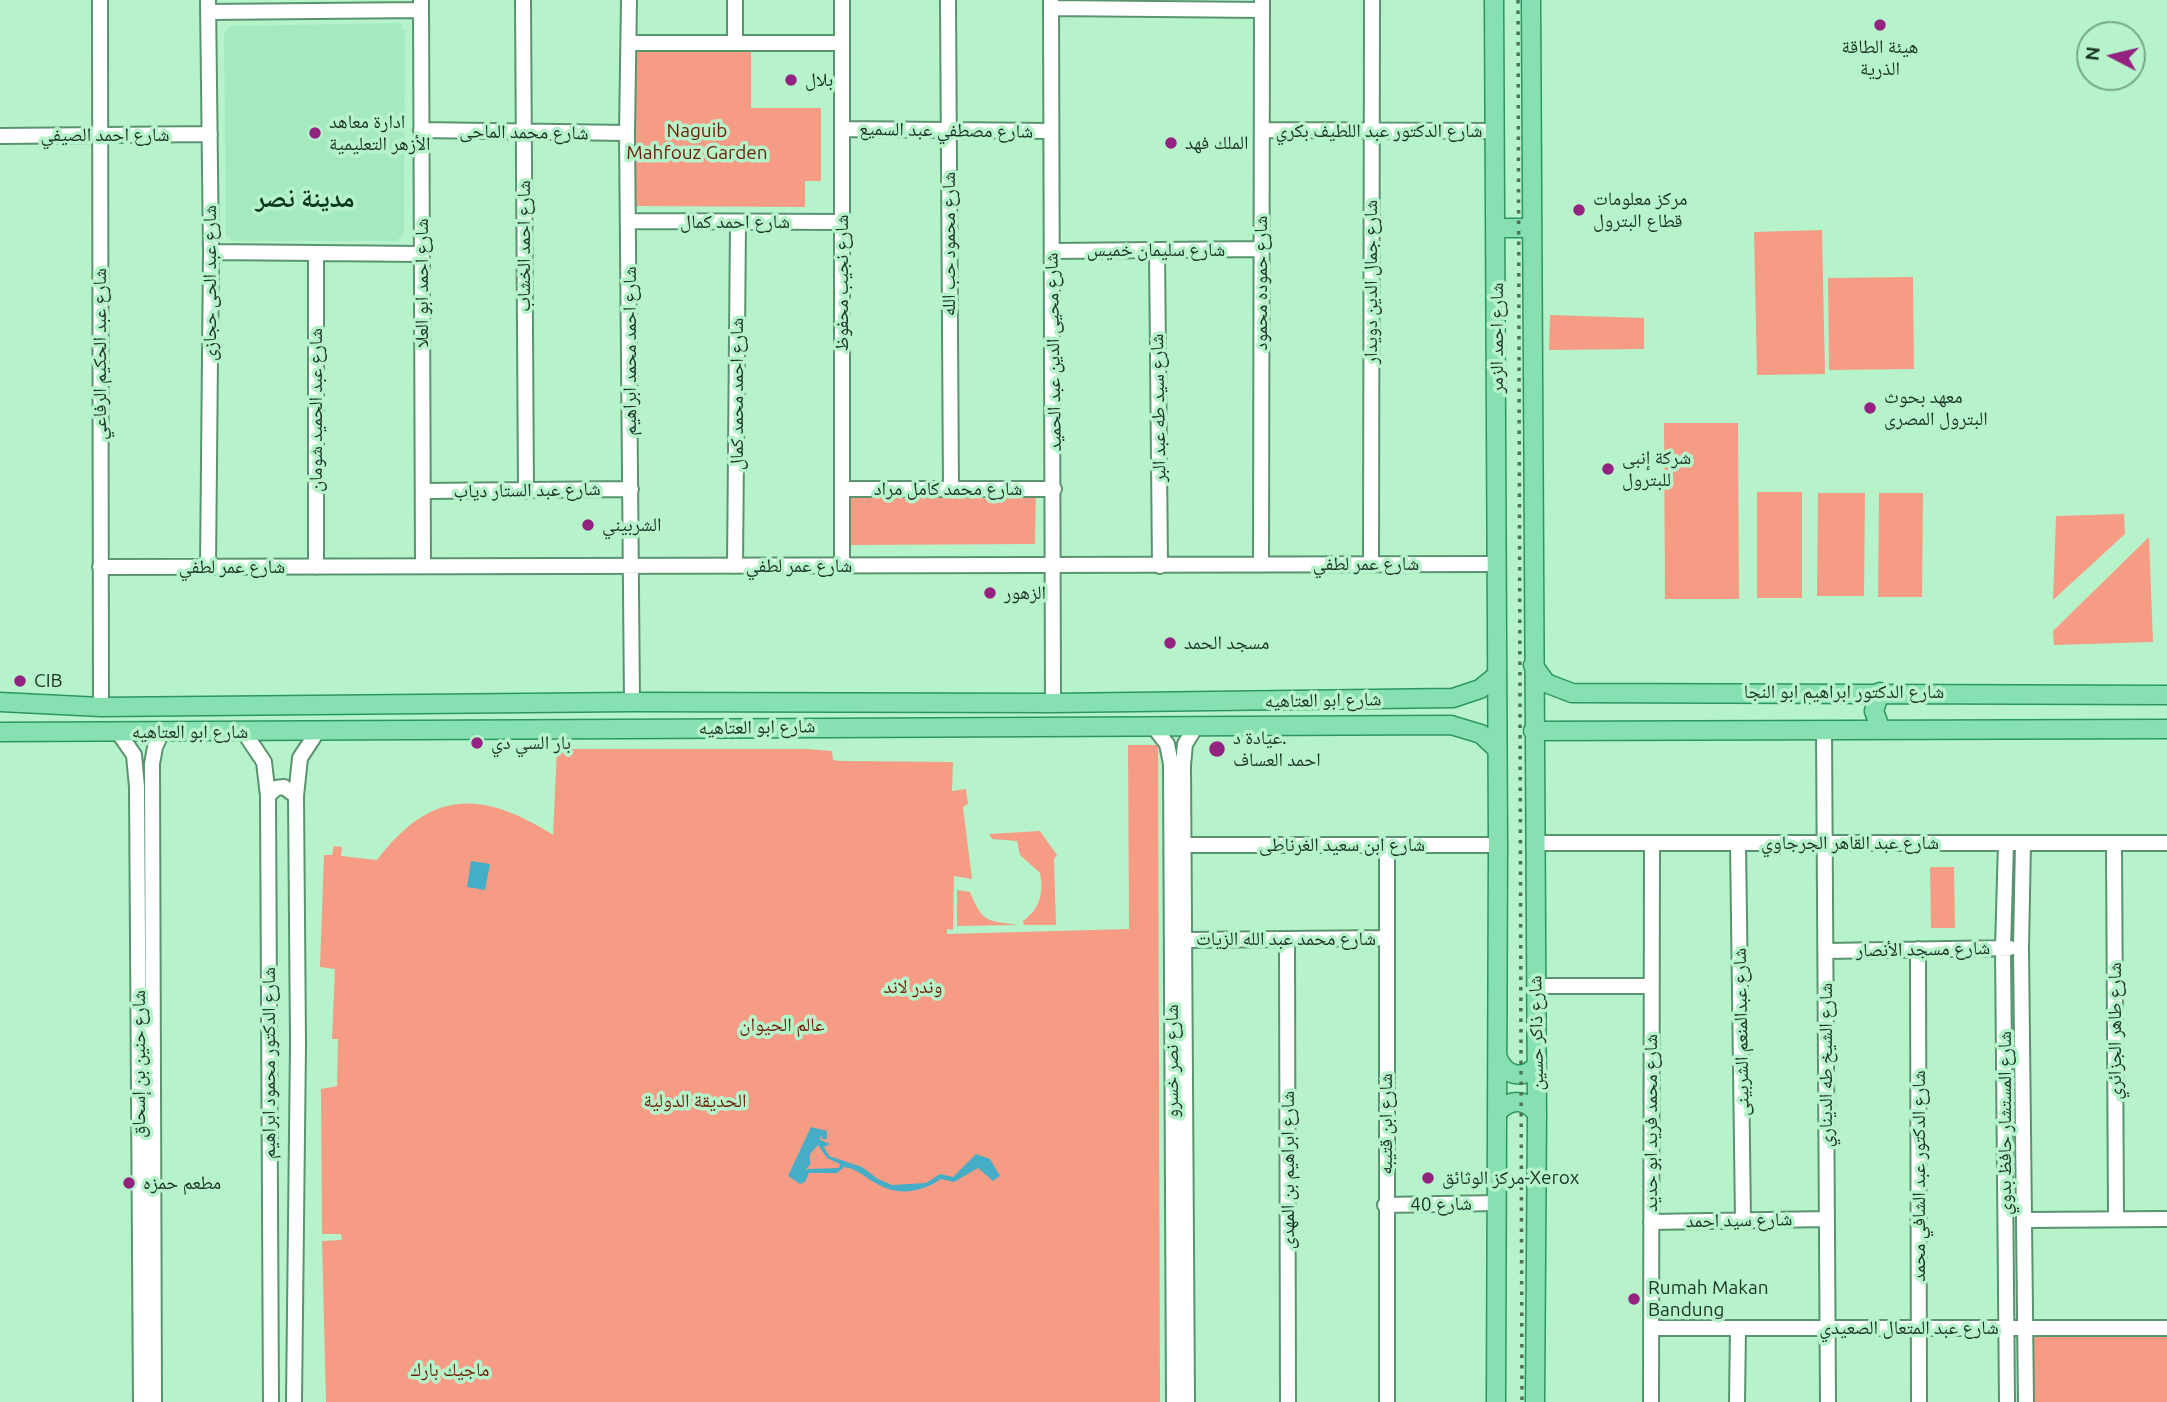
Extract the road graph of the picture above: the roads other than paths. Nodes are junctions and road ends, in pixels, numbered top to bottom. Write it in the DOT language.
graph roads {
  1 [pos="100,0"];
  2 [pos="523,0"];
  3 [pos="629,0"];
  4 [pos="735,0"];
  5 [pos="842,0"];
  6 [pos="948,0"];
  7 [pos="1372,0"];
  8 [pos="1494,0"];
  9 [pos="1531,0"];
  10 [pos="1051,4"];
  11 [pos="1156,4"];
  12 [pos="315,5"];
  13 [pos="421,5"];
  14 [pos="1262,5"];
  15 [pos="208,6"];
  16 [pos="629,43"];
  17 [pos="735,43"];
  18 [pos="842,43"];
  19 [pos="842,129"];
  20 [pos="421,130"];
  21 [pos="949,130"];
  22 [pos="1262,130"];
  23 [pos="1371,130"];
  24 [pos="1051,131"];
  25 [pos="1496,131"];
  26 [pos="627,132"];
  27 [pos="523,133"];
  28 [pos="210,134"];
  29 [pos="100,135"];
  30 [pos="0,136"];
  31 [pos="629,221"];
  32 [pos="738,222"];
  33 [pos="842,222"];
  34 [pos="1497,228"];
  35 [pos="1531,228"];
  36 [pos="1261,249"];
  37 [pos="1052,251"];
  38 [pos="1157,251"];
  39 [pos="211,252"];
  40 [pos="316,253"];
  41 [pos="422,254"];
  42 [pos="631,489"];
  43 [pos="842,489"];
  44 [pos="951,489"];
  45 [pos="1054,489"];
  46 [pos="423,491"];
  47 [pos="526,491"];
  48 [pos="1371,564"];
  49 [pos="1498,564"];
  50 [pos="1261,565"];
  51 [pos="422,566"];
  52 [pos="631,566"];
  53 [pos="735,566"];
  54 [pos="842,566"];
  55 [pos="1054,566"];
  56 [pos="1160,566"];
  57 [pos="100,567"];
  58 [pos="208,567"];
  59 [pos="316,567"];
  60 [pos="1533,665"];
  61 [pos="1496,676"];
  62 [pos="1880,692"];
  63 [pos="2167,695"];
  64 [pos="1453,698"];
  65 [pos="3,700"];
  66 [pos="632,702"];
  67 [pos="1054,704"];
  68 [pos="101,707"];
  69 [pos="1197,725"];
  70 [pos="1451,725"];
  71 [pos="1153,726"];
  72 [pos="1824,729"];
  73 [pos="2167,729"];
  74 [pos="1881,730"];
  75 [pos="1533,731"];
  76 [pos="118,732"];
  77 [pos="162,732"];
  78 [pos="244,732"];
  79 [pos="317,733"];
  80 [pos="3,735"];
  81 [pos="1497,749"];
  82 [pos="152,764"];
  83 [pos="1177,764"];
  84 [pos="136,765"];
  85 [pos="268,796"];
  86 [pos="296,796"];
  87 [pos="1534,843"];
  88 [pos="1652,843"];
  89 [pos="1738,843"];
  90 [pos="1825,843"];
  91 [pos="2006,843"];
  92 [pos="2023,843"];
  93 [pos="2114,843"];
  94 [pos="2167,843"];
  95 [pos="1185,845"];
  96 [pos="1387,845"];
  97 [pos="1498,845"];
  98 [pos="1387,938"];
  99 [pos="1287,939"];
  100 [pos="1185,940"];
  101 [pos="2003,948"];
  102 [pos="2021,948"];
  103 [pos="1918,949"];
  104 [pos="1826,951"];
  105 [pos="1535,986"];
  106 [pos="1651,986"];
  107 [pos="1498,1058"];
  108 [pos="1536,1066"];
  109 [pos="1498,1112"];
  110 [pos="1537,1114"];
  111 [pos="1497,1203"];
  112 [pos="1385,1205"];
  113 [pos="1827,1219"];
  114 [pos="2116,1219"];
  115 [pos="2167,1219"];
  116 [pos="1743,1220"];
  117 [pos="2025,1220"];
  118 [pos="1651,1222"];
  119 [pos="2025,1327"];
  120 [pos="1651,1328"];
  121 [pos="1738,1328"];
  122 [pos="1828,1328"];
  123 [pos="1919,1328"];
  124 [pos="2007,1328"];
  125 [pos="2167,1328"];
  126 [pos="141,1402"];
  127 [pos="154,1402"];
  128 [pos="271,1402"];
  129 [pos="294,1402"];
  130 [pos="1174,1402"];
  131 [pos="1187,1402"];
  132 [pos="1288,1402"];
  133 [pos="1387,1402"];
  134 [pos="1496,1402"];
  135 [pos="1535,1402"];
  136 [pos="1651,1402"];
  137 [pos="1737,1402"];
  138 [pos="1828,1402"];
  139 [pos="1919,1402"];
  140 [pos="2007,1402"];
  141 [pos="2026,1402"];
  1 -- 29 [label="street, شارع عبد الحكيم الرفاعي"];
  2 -- 27 [label="street, شارع احمد الخشاب"];
  3 -- 16 [label="street, شارع احمد محمد ابراهيم"];
  4 -- 17 [label="street"];
  5 -- 18 [label="street, شارع نجيب محفوظ"];
  6 -- 21 [label="street, شارع محمود حب الله"];
  7 -- 23 [label="street, شارع جمال الدين دويدار"];
  8 -- 25 [label="main road, شارع احمد الزمر"];
  9 -- 35 [label="main road, شارع احمد الزمر"];
  10 -- 11 [label="street"];
  10 -- 24 [label="street, شارع محيى الدين عبد الحميد"];
  11 -- 14 [label="street"];
  12 -- 13 [label="street"];
  12 -- 15 [label="street"];
  13 -- 20 [label="street, شارع احمد ابو العلا"];
  14 -- 22 [label="street, شارع حموده محمود"];
  15 -- 28 [label="street, شارع عبد الحى حجازى"];
  16 -- 17 [label="street"];
  16 -- 26 [label="street, شارع احمد محمد ابراهيم"];
  17 -- 18 [label="street"];
  18 -- 19 [label="street, شارع نجيب محفوظ"];
  19 -- 21 [label="street, شارع مصطفي عبد السميع"];
  19 -- 33 [label="street, شارع نجيب محفوظ"];
  20 -- 27 [label="street, شارع محمد الماحى"];
  20 -- 41 [label="street, شارع احمد ابو العلا"];
  21 -- 24 [label="street, شارع مصطفي عبد السميع"];
  21 -- 44 [label="street, شارع محمود حب الله"];
  22 -- 23 [label="street, شارع الدكتور عبد اللطيف بكري"];
  22 -- 36 [label="street, شارع حموده محمود"];
  23 -- 25 [label="street, شارع الدكتور عبد اللطيف بكري"];
  23 -- 48 [label="street, شارع جمال الدين دويدار"];
  24 -- 37 [label="street, شارع محيى الدين عبد الحميد"];
  25 -- 34 [label="main road, شارع احمد الزمر"];
  26 -- 27 [label="street, شارع محمد الماحى"];
  26 -- 31 [label="street, شارع احمد محمد ابراهيم"];
  27 -- 47 [label="street, شارع احمد الخشاب"];
  28 -- 29 [label="street, شارع احمد الصيفي"];
  28 -- 39 [label="street, شارع عبد الحى حجازى"];
  29 -- 30 [label="street, شارع احمد الصيفي"];
  29 -- 57 [label="street, شارع عبد الحكيم الرفاعي"];
  31 -- 32 [label="street, شارع احمد كمال"];
  31 -- 42 [label="street, شارع احمد محمد ابراهيم"];
  32 -- 33 [label="street, شارع احمد كمال"];
  32 -- 53 [label="street, شارع احمد محمد كمال"];
  33 -- 43 [label="street, شارع نجيب محفوظ"];
  34 -- 35 [label="main road"];
  34 -- 49 [label="main road, شارع احمد الزمر"];
  35 -- 60 [label="main road, شارع احمد الزمر"];
  36 -- 38 [label="street, شارع سليمان خميس"];
  36 -- 50 [label="street, شارع حموده محمود"];
  37 -- 38 [label="street, شارع سليمان خميس"];
  37 -- 45 [label="street, شارع محيى الدين عبد الحميد"];
  38 -- 56 [label="street, شارع سيد طه عبد البر"];
  39 -- 40 [label="street"];
  39 -- 58 [label="street, شارع عبد الحى حجازى"];
  40 -- 41 [label="street"];
  40 -- 59 [label="street, شارع عبد الحميد شومان"];
  41 -- 46 [label="street, شارع احمد ابو العلا"];
  42 -- 47 [label="street, شارع عبد الستار دياب"];
  42 -- 52 [label="street, شارع احمد محمد ابراهيم"];
  43 -- 44 [label="street, شارع محمد كامل مراد"];
  43 -- 54 [label="street, شارع نجيب محفوظ"];
  44 -- 45 [label="street, شارع محمد كامل مراد"];
  45 -- 55 [label="street, شارع محيى الدين عبد الحميد"];
  46 -- 47 [label="street, شارع عبد الستار دياب"];
  46 -- 51 [label="street, شارع احمد ابو العلا"];
  48 -- 49 [label="street, شارع عمر لطفي"];
  48 -- 50 [label="street, شارع عمر لطفي"];
  49 -- 61 [label="main road, شارع احمد الزمر"];
  50 -- 56 [label="street, شارع عمر لطفي"];
  51 -- 52 [label="street, شارع عمر لطفي"];
  51 -- 59 [label="street, شارع عمر لطفي"];
  52 -- 53 [label="street, شارع عمر لطفي"];
  52 -- 66 [label="street, شارع احمد محمد ابراهيم"];
  53 -- 54 [label="street, شارع عمر لطفي"];
  54 -- 55 [label="street, شارع عمر لطفي"];
  55 -- 56 [label="street, شارع عمر لطفي"];
  55 -- 67 [label="street, شارع محيى الدين عبد الحميد"];
  57 -- 58 [label="street, شارع عمر لطفي"];
  57 -- 68 [label="street, شارع عبد الحكيم الرفاعي"];
  58 -- 59 [label="street, شارع عمر لطفي"];
  60 -- 62 [label="main road, شارع الدكتور ابراهيم ابو النجا"];
  60 -- 75 [label="main road, شارع ذاكر حسين"];
  61 -- 64 [label="main road, شارع ابو العتاهيه"];
  61 -- 81 [label="main road, شارع ذاكر حسين"];
  62 -- 63 [label="main road, شارع الدكتور ابراهيم ابو النجا"];
  62 -- 74 [label="main road"];
  64 -- 67 [label="main road, شارع ابو العتاهيه"];
  64 -- 70 [label="main road"];
  65 -- 68 [label="main road, شارع ابو العتاهيه"];
  66 -- 67 [label="main road, شارع ابو العتاهيه"];
  66 -- 68 [label="main road, شارع ابو العتاهيه"];
  69 -- 70 [label="main road, شارع ابو العتاهيه"];
  69 -- 71 [label="main road, شارع ابو العتاهيه"];
  69 -- 83 [label="street, شارع نصر خسرو"];
  70 -- 81 [label="main road, شارع ابو العتاهيه"];
  71 -- 79 [label="main road, شارع ابو العتاهيه"];
  71 -- 83 [label="street, شارع نصر خسرو"];
  72 -- 74 [label="main road, شارع الدكتور ابراهيم ابو النجا"];
  72 -- 75 [label="main road, شارع الدكتور ابراهيم ابو النجا"];
  72 -- 90 [label="street, شارع الشيخ طه الديناري"];
  73 -- 74 [label="main road, شارع الدكتور ابراهيم ابو النجا"];
  75 -- 87 [label="main road, شارع ذاكر حسين"];
  76 -- 77 [label="main road, شارع ابو العتاهيه"];
  76 -- 80 [label="main road, شارع ابو العتاهيه"];
  76 -- 84 [label="street, شارع حنين بن إسحاق"];
  77 -- 78 [label="main road, شارع ابو العتاهيه"];
  77 -- 82 [label="street, شارع حنين بن إسحاق"];
  78 -- 79 [label="main road, شارع ابو العتاهيه"];
  78 -- 85 [label="street, شارع الدكتور محمود ابراهيم"];
  79 -- 86 [label="street, شارع الدكتور محمود ابراهيم"];
  81 -- 97 [label="main road, شارع ذاكر حسين"];
  82 -- 84 [label="street"];
  82 -- 127 [label="street, شارع حنين بن إسحاق"];
  83 -- 95 [label="street, شارع نصر خسرو"];
  83 -- 130 [label="street, شارع نصر خسرو"];
  84 -- 126 [label="street, شارع حنين بن إسحاق"];
  85 -- 86 [label="street"];
  85 -- 128 [label="street, شارع الدكتور محمود ابراهيم"];
  86 -- 129 [label="street, شارع الدكتور محمود ابراهيم"];
  87 -- 88 [label="street, شارع عبد القاهر الجرجاوي"];
  87 -- 105 [label="main road, شارع ذاكر حسين"];
  88 -- 89 [label="street, شارع عبد القاهر الجرجاوي"];
  88 -- 106 [label="street, شارع محمد فريد ابو حديد"];
  89 -- 90 [label="street, شارع عبد القاهر الجرجاوي"];
  89 -- 116 [label="street, شارع عبدالمنعم الشربينى"];
  90 -- 91 [label="street, شارع عبد القاهر الجرجاوي"];
  90 -- 104 [label="street, شارع الشيخ طه الديناري"];
  91 -- 92 [label="street, شارع عبد القاهر الجرجاوي"];
  91 -- 101 [label="street, شارع المستشار حافظ بدوي"];
  92 -- 93 [label="street, شارع عبد القاهر الجرجاوي"];
  92 -- 102 [label="street, شارع المستشار حافظ بدوي"];
  93 -- 94 [label="street, شارع عبد القاهر الجرجاوي"];
  93 -- 114 [label="street, شارع طاهر الجزائري"];
  95 -- 96 [label="street, شارع ابن سعيد الغرناطى"];
  95 -- 100 [label="street, شارع نصر خسرو"];
  96 -- 97 [label="street, شارع ابن سعيد الغرناطى"];
  96 -- 98 [label="street, شارع ابن قتيبه"];
  97 -- 107 [label="main road, شارع ذاكر حسين"];
  98 -- 99 [label="street, شارع محمد عبد الله الزيات"];
  98 -- 112 [label="street, شارع ابن قتيبه"];
  99 -- 100 [label="street, شارع محمد عبد الله الزيات"];
  99 -- 132 [label="street, شارع ابراهيم بن المهدى"];
  100 -- 131 [label="street, شارع نصر خسرو"];
  101 -- 102 [label="street, شارع مسجد الأنصار"];
  101 -- 103 [label="street, شارع مسجد الأنصار"];
  101 -- 124 [label="street, شارع المستشار حافظ بدوي"];
  102 -- 117 [label="street, شارع المستشار حافظ بدوي"];
  103 -- 104 [label="street, شارع مسجد الأنصار"];
  103 -- 123 [label="street, شارع الدكتور عبد الشافي محمد"];
  104 -- 113 [label="street, شارع الشيخ طه الديناري"];
  105 -- 106 [label="street"];
  105 -- 108 [label="main road, شارع ذاكر حسين"];
  106 -- 118 [label="street, شارع محمد فريد ابو حديد"];
  107 -- 108 [label="main road"];
  107 -- 109 [label="main road, شارع ذاكر حسين"];
  108 -- 110 [label="main road, شارع ذاكر حسين"];
  109 -- 110 [label="main road"];
  109 -- 111 [label="main road, شارع ذاكر حسين"];
  110 -- 135 [label="main road, شارع ذاكر حسين"];
  111 -- 112 [label="street, شارع 40"];
  111 -- 134 [label="main road, شارع ذاكر حسين"];
  112 -- 133 [label="street, شارع ابن قتيبه"];
  113 -- 116 [label="street, شارع سيد احمد"];
  113 -- 122 [label="street, شارع الشيخ طه الديناري"];
  114 -- 115 [label="street"];
  114 -- 117 [label="street"];
  116 -- 118 [label="street, شارع سيد احمد"];
  117 -- 119 [label="street, شارع المستشار حافظ بدوي"];
  118 -- 120 [label="street, شارع محمد فريد ابو حديد"];
  119 -- 124 [label="street, شارع عبد المتعال الصعيدي"];
  119 -- 125 [label="street, شارع عبد المتعال الصعيدي"];
  119 -- 141 [label="street, شارع المستشار حافظ بدوي"];
  120 -- 121 [label="street, شارع عبد المتعال الصعيدي"];
  120 -- 136 [label="street, شارع محمد فريد ابو حديد"];
  121 -- 122 [label="street, شارع عبد المتعال الصعيدي"];
  121 -- 137 [label="street"];
  122 -- 123 [label="street, شارع عبد المتعال الصعيدي"];
  122 -- 138 [label="street, شارع الشيخ طه الديناري"];
  123 -- 124 [label="street, شارع عبد المتعال الصعيدي"];
  123 -- 139 [label="street, شارع الدكتور عبد الشافي محمد"];
  124 -- 140 [label="street, شارع المستشار حافظ بدوي"];
}
